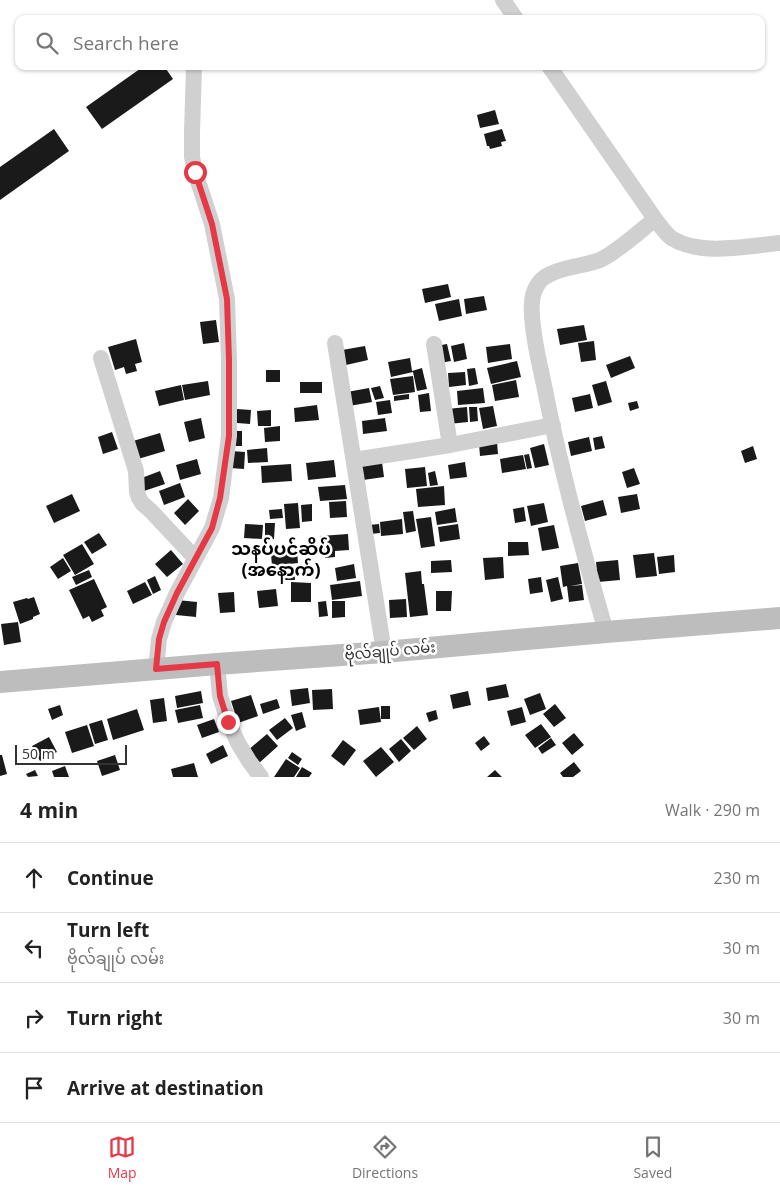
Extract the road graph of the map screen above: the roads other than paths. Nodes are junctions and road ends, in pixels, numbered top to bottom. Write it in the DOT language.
graph roads {
  1 [pos="503,0"];
  2 [pos="513,15"];
  3 [pos="194,70"];
  4 [pos="552,70"];
  5 [pos="655,219"];
  6 [pos="780,244"];
  7 [pos="335,343"];
  8 [pos="434,344"];
  9 [pos="101,358"];
  10 [pos="552,425"];
  11 [pos="450,445"];
  12 [pos="354,460"];
  13 [pos="195,558"];
  14 [pos="780,618"];
  15 [pos="606,632"];
  16 [pos="384,652"];
  17 [pos="217,664"];
  18 [pos="156,669"];
  19 [pos="0,682"];
  20 [pos="261,777"];
  1 -- 2 [label="street"];
  3 -- 13 [label="street"];
  4 -- 5 [label="street"];
  5 -- 6 [label="street"];
  5 -- 10 [label="street"];
  7 -- 12 [label="street"];
  8 -- 11 [label="street"];
  9 -- 13 [label="street"];
  10 -- 11 [label="street"];
  10 -- 15 [label="street"];
  11 -- 12 [label="street"];
  12 -- 16 [label="street"];
  13 -- 18 [label="street"];
  14 -- 15 [label="street, ဗိုလ်ချုပ် လမ်း"];
  15 -- 16 [label="street, ဗိုလ်ချုပ် လမ်း"];
  16 -- 17 [label="street, ဗိုလ်ချုပ် လမ်း"];
  17 -- 18 [label="street, ဗိုလ်ချုပ် လမ်း"];
  17 -- 20 [label="street"];
  18 -- 19 [label="street, ဗိုလ်ချုပ် လမ်း"];
}
